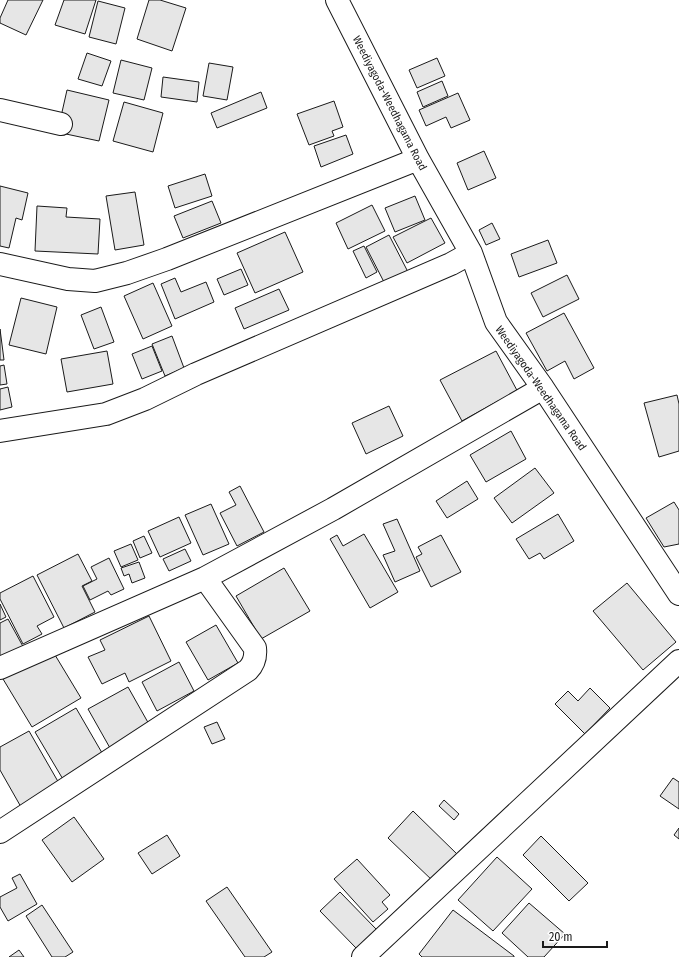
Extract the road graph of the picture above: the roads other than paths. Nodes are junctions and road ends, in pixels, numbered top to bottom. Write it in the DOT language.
graph roads {
  1 [pos="337,0"];
  2 [pos="0,110"];
  3 [pos="61,124"];
  4 [pos="418,159"];
  5 [pos="471,253"];
  6 [pos="0,264"];
  7 [pos="543,388"];
  8 [pos="0,431"];
  9 [pos="205,578"];
  10 [pos="679,594"];
  11 [pos="679,661"];
  12 [pos="0,668"];
  13 [pos="0,832"];
  14 [pos="363,957"];
  1 -- 4 [label="street, Weediyagoda-Weedhagama Road"];
  2 -- 3 [label="street"];
  4 -- 5 [label="street, Weediyagoda-Weedhagama Road"];
  4 -- 6 [label="street"];
  5 -- 7 [label="street, Weediyagoda-Weedhagama Road"];
  5 -- 8 [label="street"];
  7 -- 9 [label="street"];
  7 -- 10 [label="street, Weediyagoda-Weedhagama Road"];
  9 -- 12 [label="street"];
  9 -- 13 [label="street"];
  11 -- 14 [label="street"];
}
